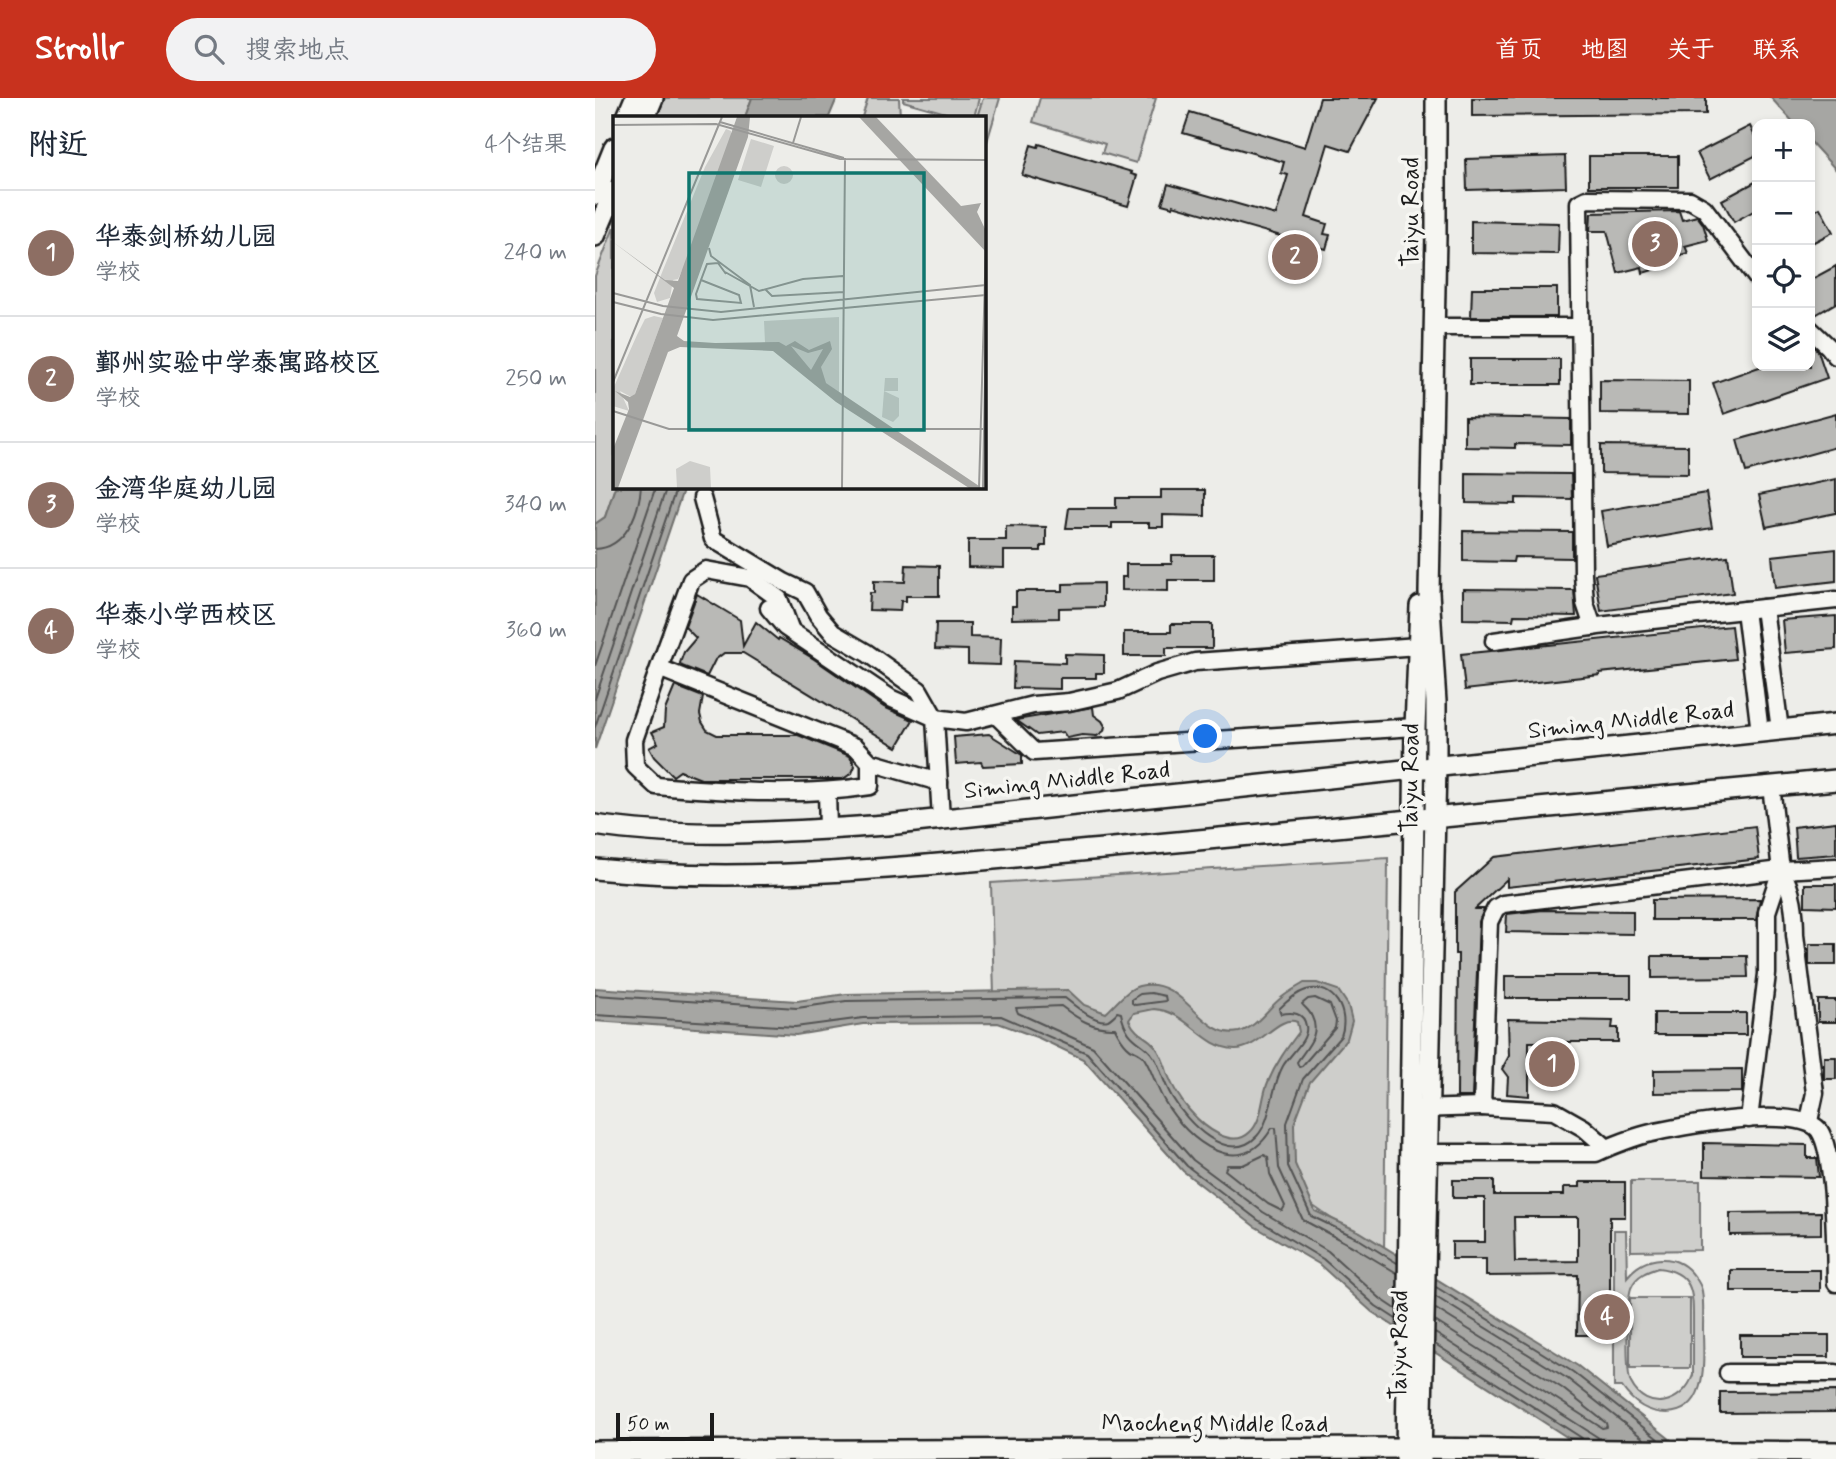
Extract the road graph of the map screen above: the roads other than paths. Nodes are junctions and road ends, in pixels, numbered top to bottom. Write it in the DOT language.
graph roads {
  1 [pos="635,98"];
  2 [pos="653,98"];
  3 [pos="1423,98"];
  4 [pos="1436,98"];
  5 [pos="627,116"];
  6 [pos="645,116"];
  7 [pos="613,150"];
  8 [pos="613,193"];
  9 [pos="595,195"];
  10 [pos="595,236"];
  11 [pos="1752,272"];
  12 [pos="1434,327"];
  13 [pos="1580,327"];
  14 [pos="1815,333"];
  15 [pos="1836,356"];
  16 [pos="702,498"];
  17 [pos="1836,600"];
  18 [pos="769,608"];
  19 [pos="1764,608"];
  20 [pos="1745,610"];
  21 [pos="1593,627"];
  22 [pos="791,631"];
  23 [pos="1494,641"];
  24 [pos="1418,646"];
  25 [pos="659,668"];
  26 [pos="996,715"];
  27 [pos="935,718"];
  28 [pos="1836,724"];
  29 [pos="1415,727"];
  30 [pos="1780,730"];
  31 [pos="1760,732"];
  32 [pos="870,762"];
  33 [pos="1436,765"];
  34 [pos="1415,768"];
  35 [pos="1836,779"];
  36 [pos="939,782"];
  37 [pos="1771,786"];
  38 [pos="827,792"];
  39 [pos="941,819"];
  40 [pos="1435,820"];
  41 [pos="1414,821"];
  42 [pos="595,825"];
  43 [pos="828,829"];
  44 [pos="1836,867"];
  45 [pos="595,869"];
  46 [pos="1781,870"];
  47 [pos="1482,1107"];
  48 [pos="1419,1109"];
  49 [pos="1749,1119"];
  50 [pos="1809,1121"];
  51 [pos="1607,1147"];
  52 [pos="1418,1153"];
  53 [pos="1836,1283"];
  54 [pos="1415,1347"];
  55 [pos="1728,1373"];
  56 [pos="1836,1373"];
  57 [pos="595,1451"];
  58 [pos="1836,1452"];
  59 [pos="1414,1454"];
  60 [pos="747,1455"];
  1 -- 5 [label="main road"];
  2 -- 6 [label="main road"];
  3 -- 24 [label="main road, Taiyu Road"];
  4 -- 12 [label="main road, Taiyu Road"];
  7 -- 9 [label="main road"];
  8 -- 10 [label="main road"];
  11 -- 13 [label="street"];
  12 -- 13 [label="street"];
  12 -- 33 [label="main road, Taiyu Road"];
  13 -- 21 [label="street"];
  14 -- 15 [label="street"];
  16 -- 27 [label="street"];
  17 -- 19 [label="street"];
  18 -- 22 [label="street"];
  19 -- 20 [label="street"];
  19 -- 30 [label="street"];
  20 -- 21 [label="street"];
  20 -- 31 [label="street"];
  21 -- 23 [label="street"];
  22 -- 25 [label="street"];
  22 -- 27 [label="street"];
  24 -- 26 [label="street"];
  24 -- 29 [label="main road, Taiyu Road"];
  25 -- 32 [label="street"];
  25 -- 38 [label="street"];
  26 -- 27 [label="street"];
  26 -- 29 [label="street"];
  27 -- 36 [label="street"];
  28 -- 30 [label="main road, Siming Middle Road"];
  29 -- 34 [label="main road, Taiyu Road"];
  30 -- 31 [label="main road, Siming Middle Road"];
  31 -- 33 [label="main road, Siming Middle Road"];
  32 -- 36 [label="street"];
  32 -- 38 [label="street"];
  33 -- 34 [label="main road, Siming Middle Road"];
  33 -- 40 [label="main road, Taiyu Road"];
  34 -- 39 [label="main road, Siming Middle Road"];
  34 -- 41 [label="main road, Taiyu Road"];
  35 -- 37 [label="main road"];
  36 -- 39 [label="street"];
  37 -- 40 [label="main road"];
  37 -- 46 [label="street"];
  38 -- 43 [label="street"];
  39 -- 43 [label="main road, Siming Middle Road"];
  40 -- 41 [label="main road"];
  40 -- 48 [label="main road, Taiyu Road"];
  41 -- 45 [label="main road"];
  41 -- 48 [label="main road, Taiyu Road"];
  42 -- 43 [label="main road, Siming Middle Road"];
  44 -- 46 [label="street"];
  46 -- 47 [label="street"];
  46 -- 49 [label="street"];
  46 -- 50 [label="street"];
  47 -- 48 [label="street"];
  47 -- 51 [label="street"];
  48 -- 52 [label="main road, Taiyu Road"];
  49 -- 50 [label="street"];
  49 -- 51 [label="street"];
  50 -- 53 [label="street"];
  51 -- 52 [label="street"];
  52 -- 54 [label="main road, Taiyu Road"];
  52 -- 54 [label="main road, Taiyu Road"];
  54 -- 59 [label="main road, Taiyu Road"];
  55 -- 56 [label="street"];
  57 -- 60 [label="main road, Maocheng Middle Road"];
  58 -- 59 [label="main road, Maocheng Middle Road"];
  59 -- 60 [label="main road, Maocheng Middle Road"];
}
